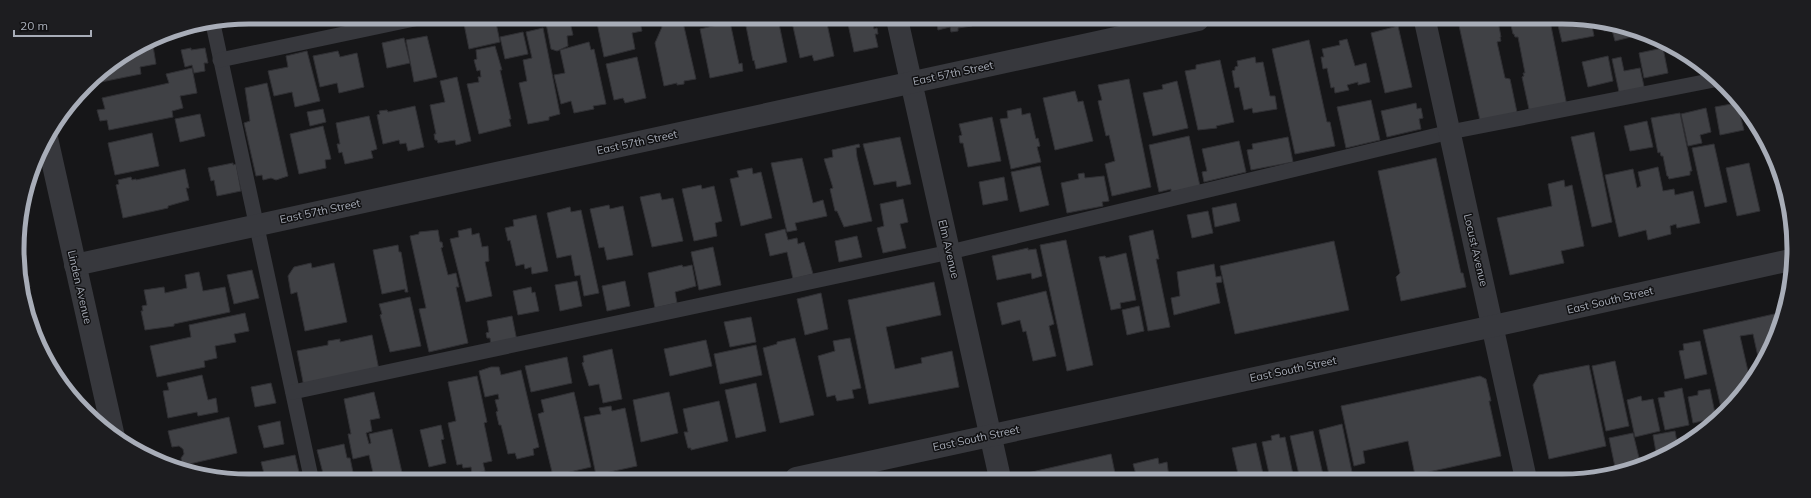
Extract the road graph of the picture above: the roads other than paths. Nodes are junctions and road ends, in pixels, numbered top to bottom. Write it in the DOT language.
graph roads {
  1 [pos="391,24"];
  2 [pos="898,24"];
  3 [pos="1180,24"];
  4 [pos="1426,24"];
  5 [pos="214,27"];
  6 [pos="220,60"];
  7 [pos="1711,81"];
  8 [pos="911,83"];
  9 [pos="1450,132"];
  10 [pos="49,145"];
  11 [pos="257,225"];
  12 [pos="950,252"];
  13 [pos="1787,261"];
  14 [pos="75,265"];
  15 [pos="1493,326"];
  16 [pos="293,392"];
  17 [pos="112,428"];
  18 [pos="991,435"];
  19 [pos="310,474"];
  20 [pos="814,474"];
  21 [pos="999,474"];
  22 [pos="1525,474"];
  1 -- 6 [label="lane"];
  2 -- 8 [label="street, Elm Avenue"];
  3 -- 8 [label="street, East 57th Street"];
  4 -- 9 [label="street, Locust Avenue"];
  5 -- 6 [label="lane"];
  6 -- 11 [label="lane"];
  7 -- 9 [label="lane"];
  8 -- 11 [label="street, East 57th Street"];
  8 -- 12 [label="street, Elm Avenue"];
  9 -- 12 [label="lane"];
  9 -- 15 [label="street, Locust Avenue"];
  10 -- 14 [label="street, Linden Avenue"];
  11 -- 14 [label="street, East 57th Street"];
  11 -- 16 [label="lane"];
  12 -- 16 [label="lane"];
  12 -- 18 [label="street, Elm Avenue"];
  13 -- 15 [label="street, East South Street"];
  14 -- 17 [label="street, Linden Avenue"];
  15 -- 18 [label="street, East South Street"];
  15 -- 22 [label="street, Locust Avenue"];
  16 -- 19 [label="lane"];
  18 -- 20 [label="street, East South Street"];
  18 -- 21 [label="street, Elm Avenue"];
}
